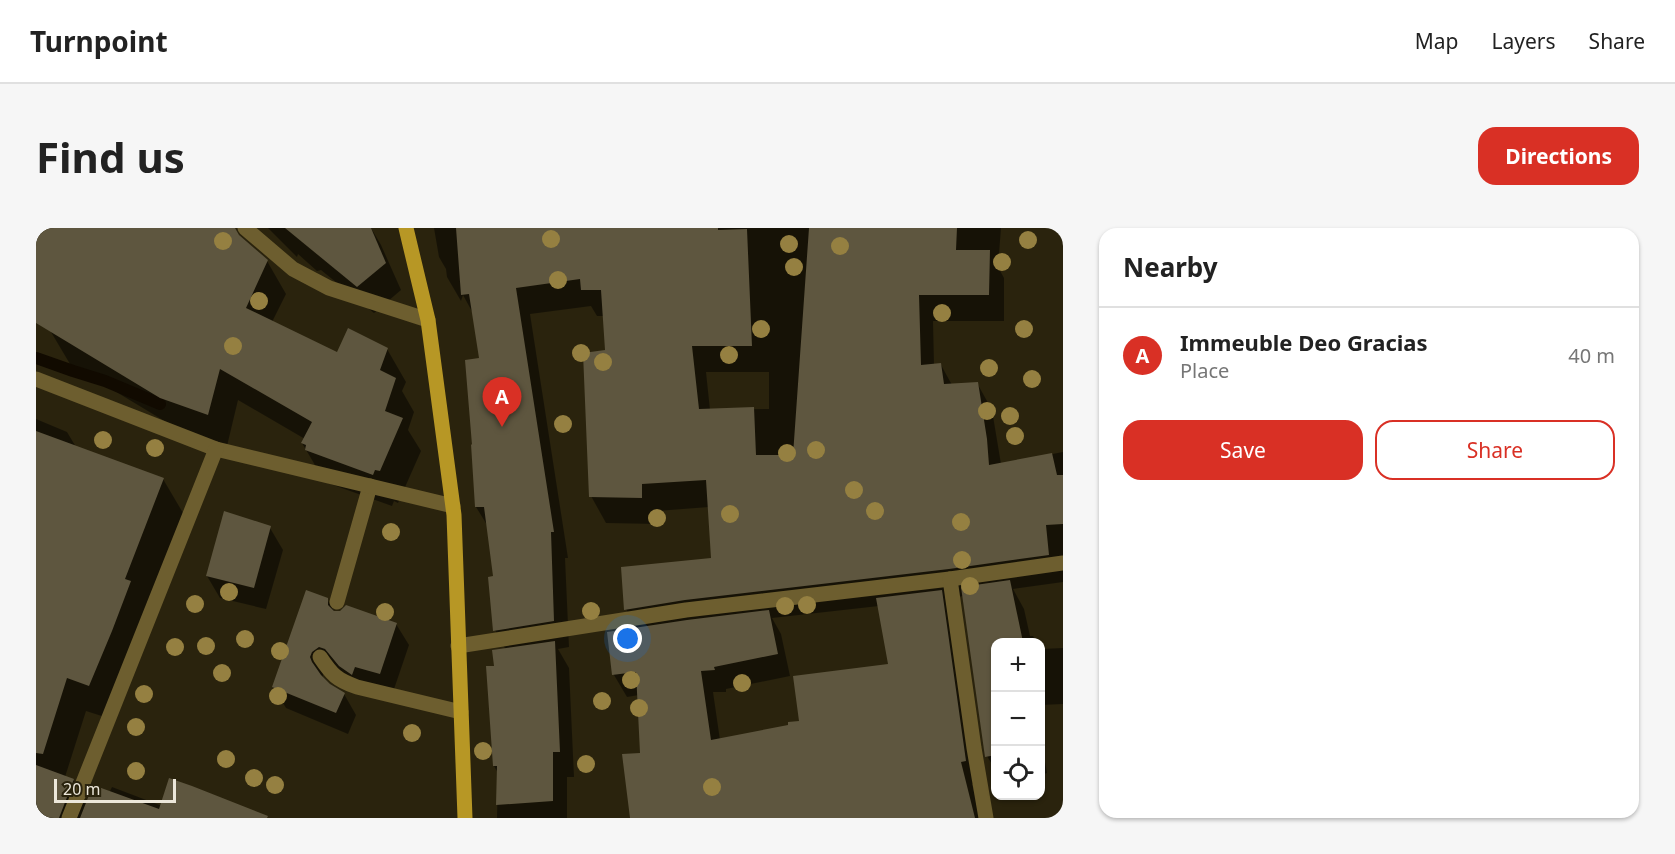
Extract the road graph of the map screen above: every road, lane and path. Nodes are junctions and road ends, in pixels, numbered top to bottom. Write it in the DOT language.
graph roads {
  1 [pos="245,228"];
  2 [pos="406,228"];
  3 [pos="428,320"];
  4 [pos="36,379"];
  5 [pos="216,449"];
  6 [pos="370,486"];
  7 [pos="453,506"];
  8 [pos="1063,563"];
  9 [pos="950,579"];
  10 [pos="337,602"];
  11 [pos="458,646"];
  12 [pos="320,657"];
  13 [pos="461,712"];
  14 [pos="69,818"];
  15 [pos="465,818"];
  16 [pos="986,818"];
  1 -- 3 [label="street"];
  2 -- 3 [label="main road"];
  3 -- 7 [label="main road"];
  4 -- 5 [label="street"];
  5 -- 6 [label="street"];
  5 -- 14 [label="street"];
  6 -- 7 [label="street"];
  6 -- 10 [label="street"];
  7 -- 11 [label="main road"];
  8 -- 9 [label="street"];
  9 -- 11 [label="street"];
  9 -- 16 [label="street"];
  11 -- 13 [label="main road"];
  12 -- 13 [label="street"];
  13 -- 15 [label="main road"];
}
